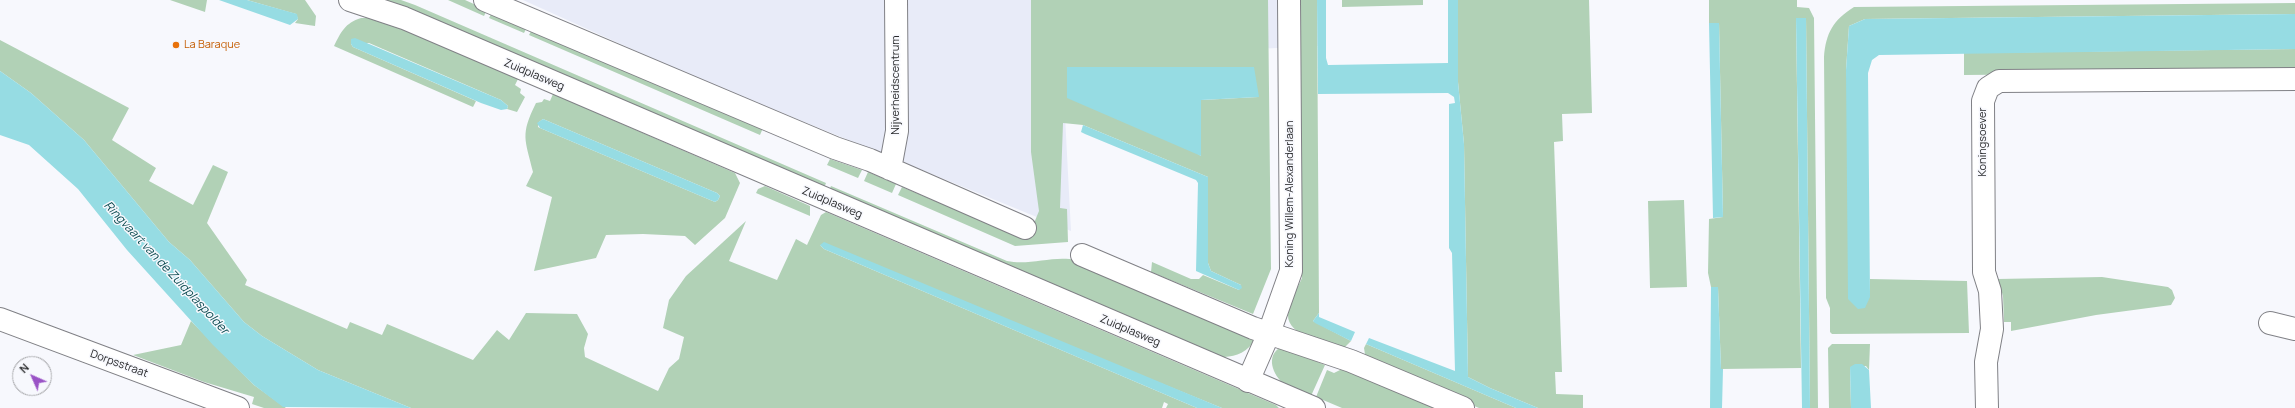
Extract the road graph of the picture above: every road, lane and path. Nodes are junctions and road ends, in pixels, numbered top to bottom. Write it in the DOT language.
graph roads {
  1 [pos="350,0"];
  2 [pos="485,0"];
  3 [pos="896,0"];
  4 [pos="1289,0"];
  5 [pos="516,6"];
  6 [pos="2295,79"];
  7 [pos="890,169"];
  8 [pos="1025,228"];
  9 [pos="1082,256"];
  10 [pos="0,319"];
  11 [pos="2270,323"];
  12 [pos="2295,329"];
  13 [pos="1269,333"];
  14 [pos="1248,381"];
  15 [pos="238,408"];
  16 [pos="1314,408"];
  17 [pos="1463,408"];
  18 [pos="1987,408"];
  1 -- 14 [label="street, Zuidplasweg"];
  2 -- 5 [label="street"];
  3 -- 7 [label="street, Nijverheidscentrum"];
  4 -- 13 [label="street, Koning Willem-Alexanderlaan"];
  5 -- 7 [label="street"];
  6 -- 18 [label="street, Koningsoever"];
  7 -- 8 [label="street"];
  9 -- 13 [label="street"];
  10 -- 15 [label="street, Dorpsstraat"];
  11 -- 12 [label="street"];
  13 -- 14 [label="street, Koning Willem-Alexanderlaan"];
  13 -- 17 [label="street"];
  14 -- 16 [label="street, Zuidplasweg"];
}
